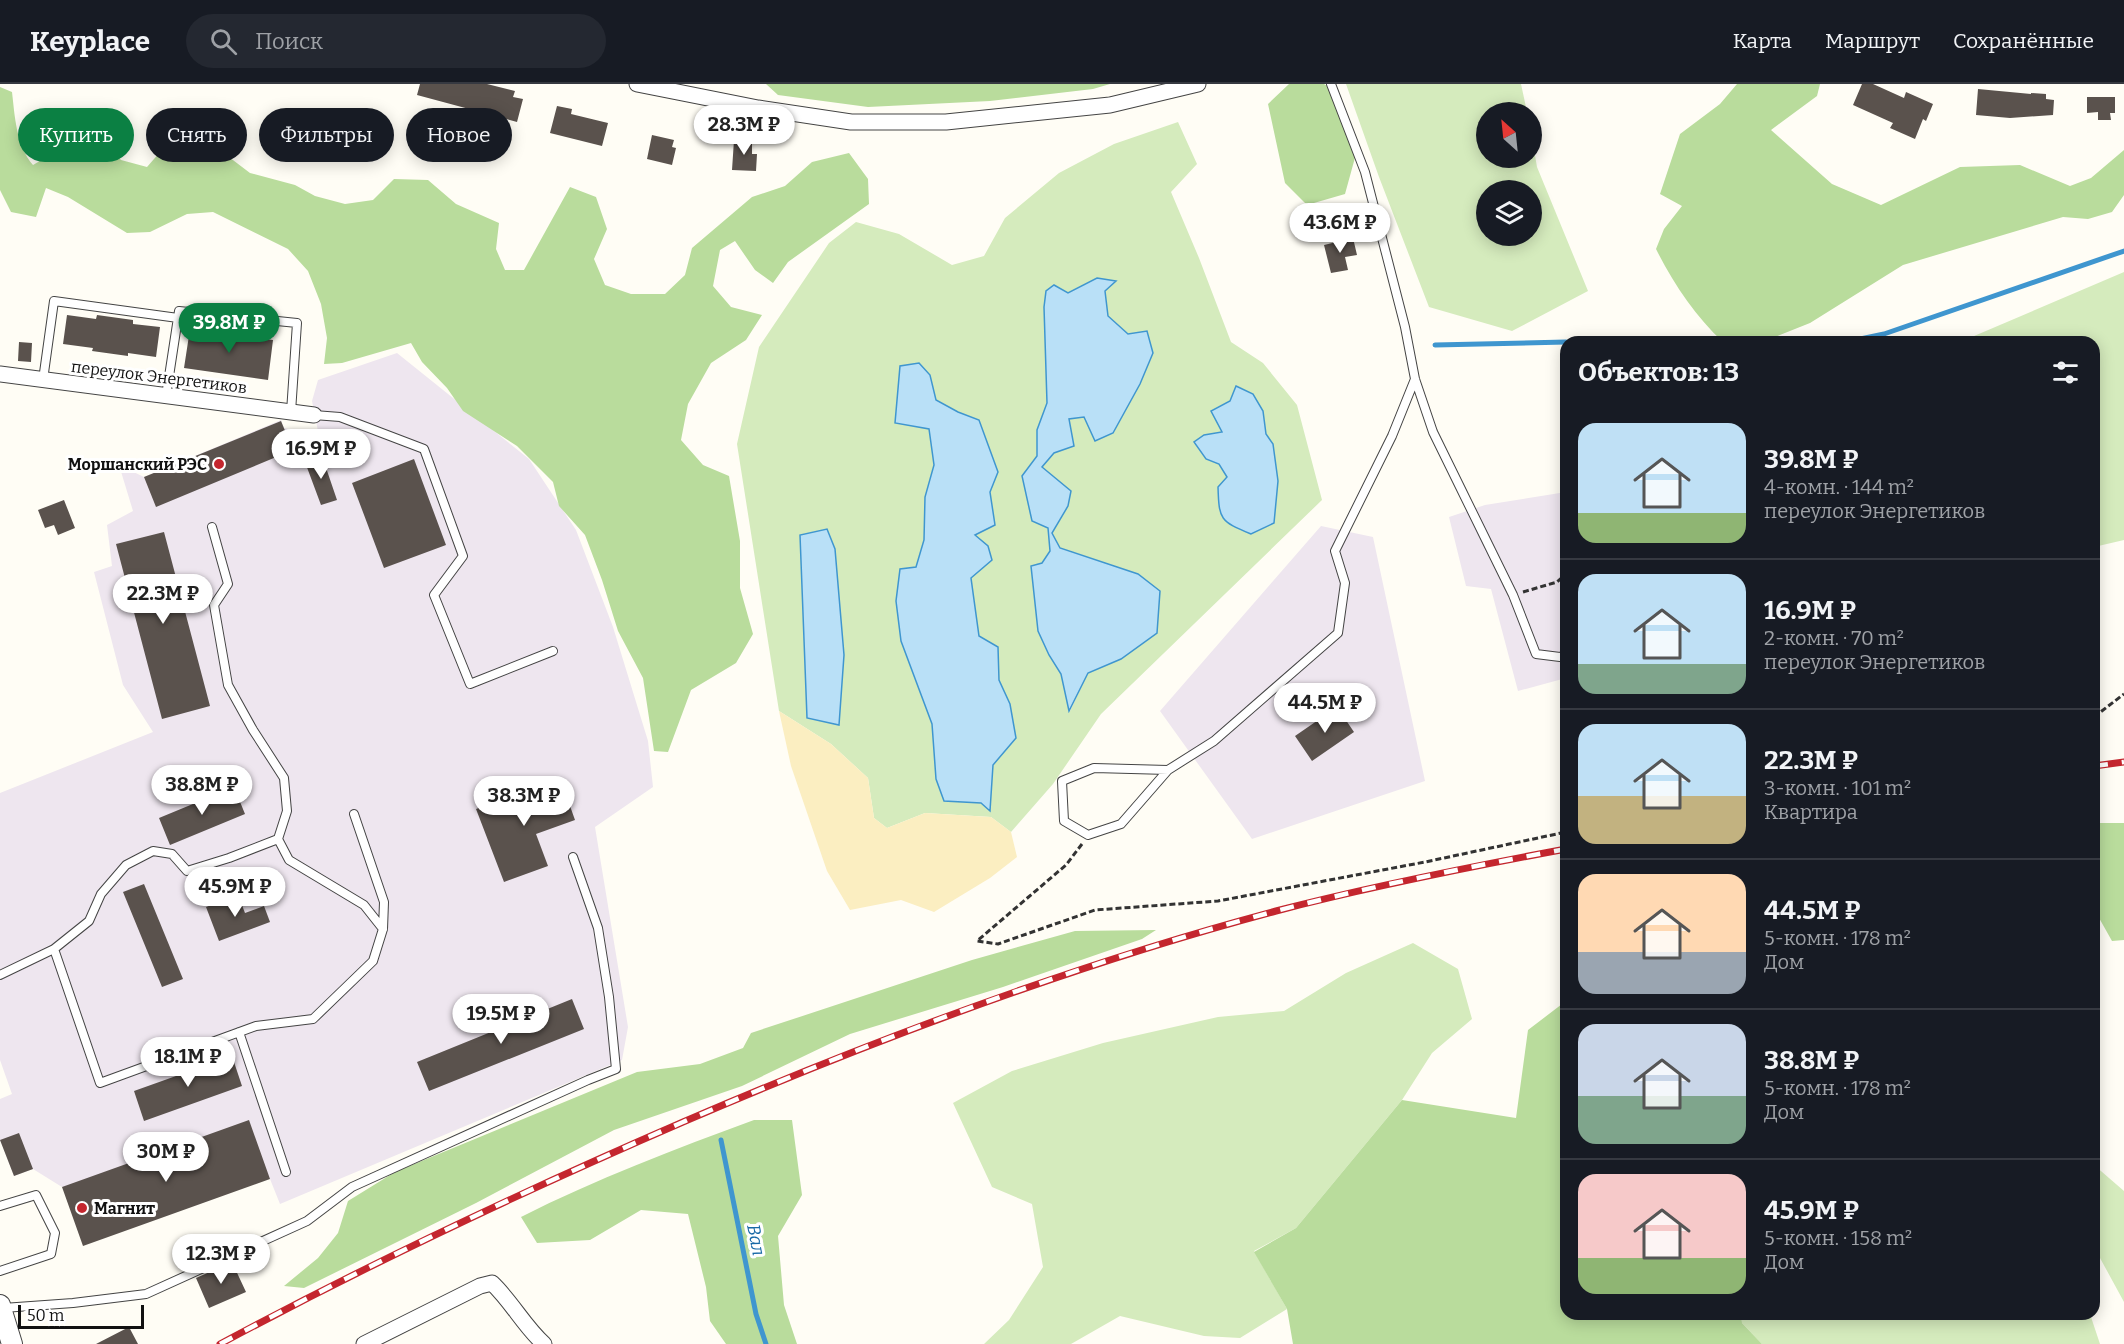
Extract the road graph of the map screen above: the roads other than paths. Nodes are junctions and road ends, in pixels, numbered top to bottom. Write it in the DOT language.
graph roads {
  1 [pos="637,84"];
  2 [pos="1198,84"];
  3 [pos="1331,84"];
  4 [pos="178,318"];
  5 [pos="0,374"];
  6 [pos="1415,379"];
  7 [pos="43,380"];
  8 [pos="166,396"];
  9 [pos="291,412"];
  10 [pos="314,415"];
  11 [pos="212,526"];
  12 [pos="553,651"];
  13 [pos="1560,657"];
  14 [pos="1168,770"];
  15 [pos="354,814"];
  16 [pos="278,839"];
  17 [pos="573,856"];
  18 [pos="383,929"];
  19 [pos="54,949"];
  20 [pos="0,975"];
  21 [pos="239,1032"];
  22 [pos="286,1172"];
  23 [pos="0,1206"];
  24 [pos="0,1271"];
  25 [pos="1,1307"];
  26 [pos="12,1344"];
  27 [pos="364,1344"];
  28 [pos="544,1344"];
  1 -- 2 [label="street"];
  3 -- 6 [label="lane"];
  4 -- 7 [label="lane"];
  4 -- 8 [label="lane"];
  4 -- 9 [label="lane"];
  5 -- 7 [label="street, переулок Энергетиков"];
  6 -- 13 [label="lane"];
  6 -- 14 [label="lane"];
  7 -- 8 [label="street, переулок Энергетиков"];
  8 -- 9 [label="street, переулок Энергетиков"];
  9 -- 10 [label="street, переулок Энергетиков"];
  10 -- 12 [label="lane"];
  11 -- 16 [label="lane"];
  14 -- 14 [label="lane"];
  15 -- 18 [label="lane"];
  16 -- 18 [label="lane"];
  16 -- 19 [label="lane"];
  17 -- 25 [label="lane"];
  18 -- 21 [label="lane"];
  19 -- 20 [label="lane"];
  19 -- 21 [label="lane"];
  21 -- 22 [label="lane"];
  23 -- 24 [label="lane"];
  25 -- 26 [label="street"];
  27 -- 28 [label="street"];
}
